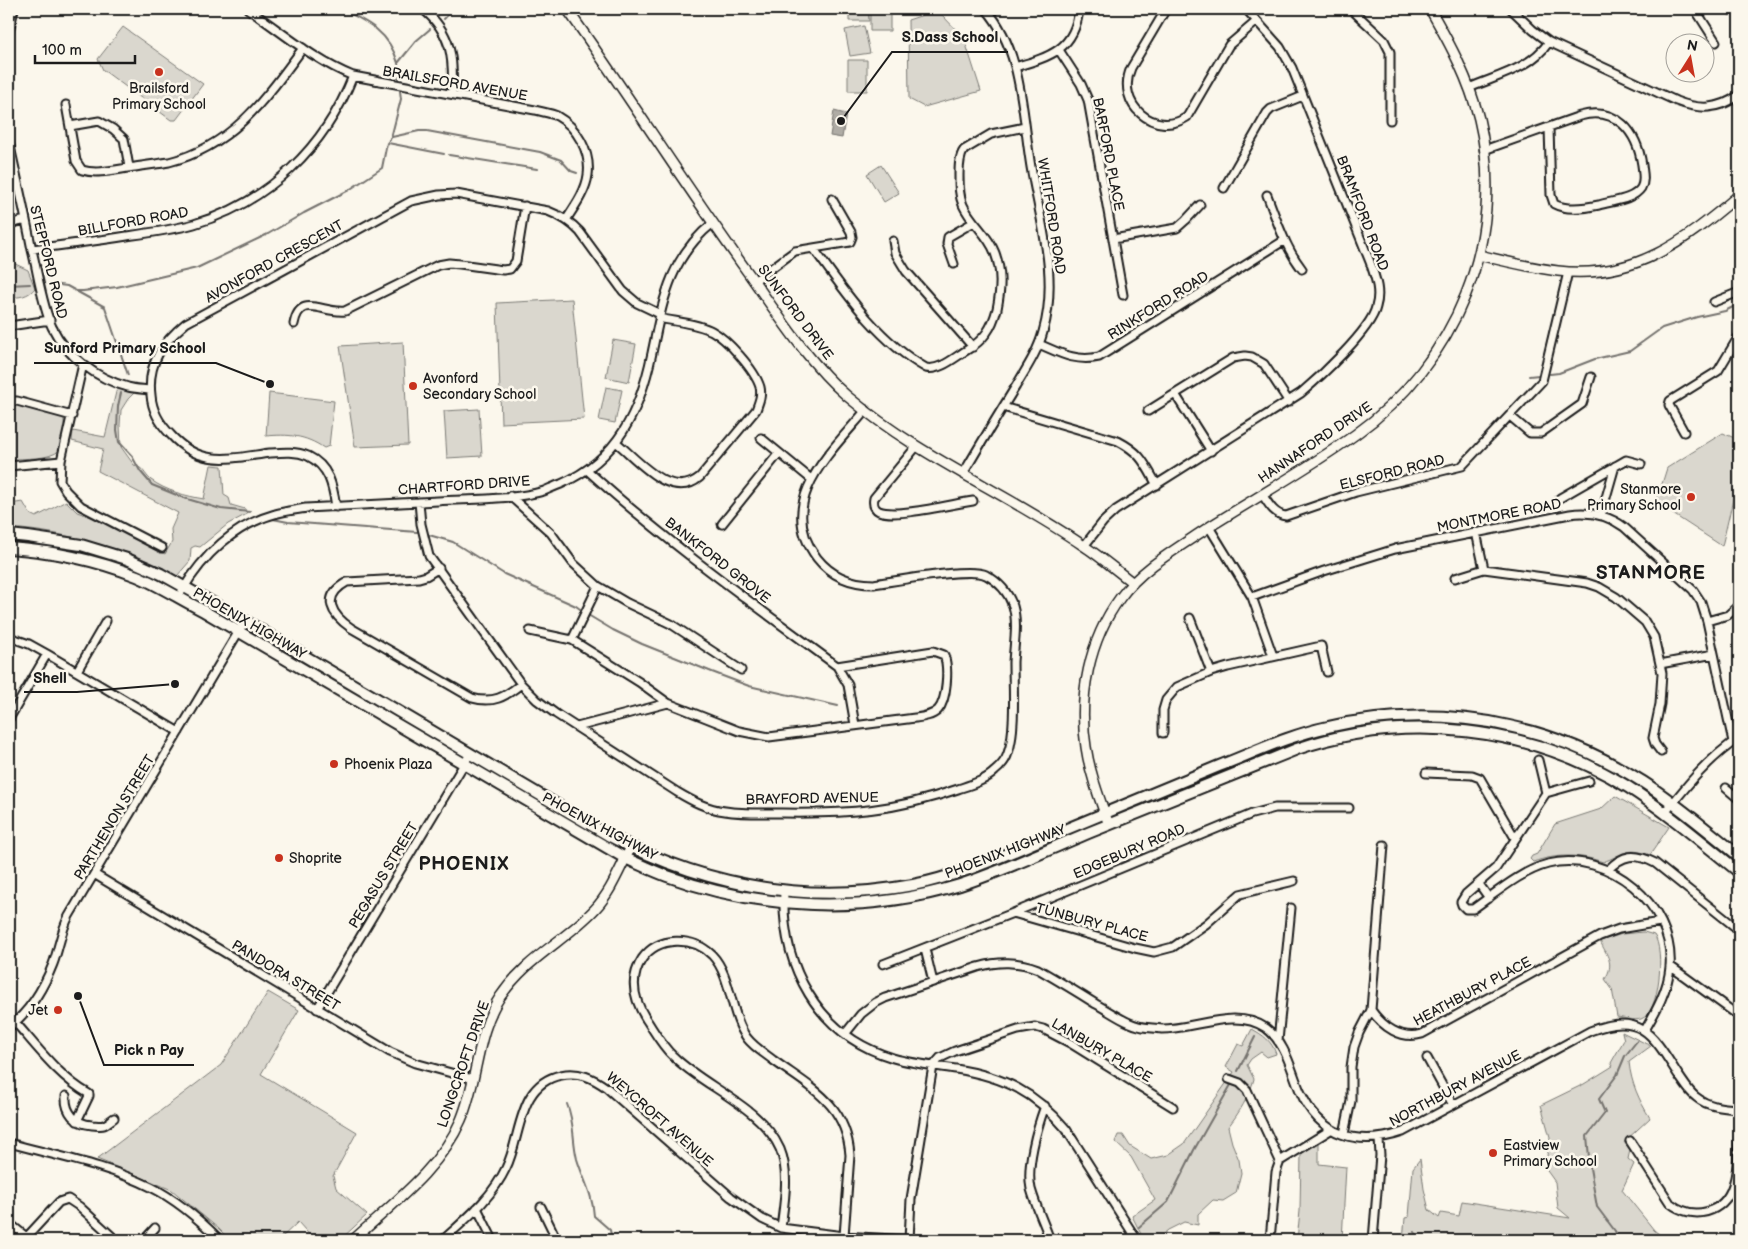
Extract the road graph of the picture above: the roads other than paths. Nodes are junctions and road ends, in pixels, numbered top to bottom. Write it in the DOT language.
graph roads {
  1 [pos="14,9"];
  2 [pos="248,9"];
  3 [pos="422,9"];
  4 [pos="567,9"];
  5 [pos="986,9"];
  6 [pos="1079,9"];
  7 [pos="1166,9"];
  8 [pos="1246,9"];
  9 [pos="1352,9"];
  10 [pos="1430,9"];
  11 [pos="1511,9"];
  12 [pos="1694,9"];
  13 [pos="1257,20"];
  14 [pos="9,32"];
  15 [pos="1709,32"];
  16 [pos="1549,42"];
  17 [pos="302,48"];
  18 [pos="1058,50"];
  19 [pos="1015,67"];
  20 [pos="353,76"];
  21 [pos="1469,88"];
  22 [pos="452,94"];
  23 [pos="1739,95"];
  24 [pos="1303,96"];
  25 [pos="66,105"];
  26 [pos="1390,120"];
  27 [pos="70,126"];
  28 [pos="1026,127"];
  29 [pos="1549,128"];
  30 [pos="9,146"];
  31 [pos="1484,150"];
  32 [pos="129,167"];
  33 [pos="1224,188"];
  34 [pos="1267,195"];
  35 [pos="1739,195"];
  36 [pos="832,200"];
  37 [pos="1200,205"];
  38 [pos="525,206"];
  39 [pos="26,220"];
  40 [pos="566,220"];
  41 [pos="974,222"];
  42 [pos="713,223"];
  43 [pos="9,224"];
  44 [pos="1113,239"];
  45 [pos="1285,240"];
  46 [pos="893,241"];
  47 [pos="32,249"];
  48 [pos="814,249"];
  49 [pos="1479,255"];
  50 [pos="954,264"];
  51 [pos="1302,269"];
  52 [pos="1568,272"];
  53 [pos="754,281"];
  54 [pos="1739,292"];
  55 [pos="1123,295"];
  56 [pos="1714,302"];
  57 [pos="660,316"];
  58 [pos="50,320"];
  59 [pos="294,324"];
  60 [pos="9,326"];
  61 [pos="1739,338"];
  62 [pos="1039,344"];
  63 [pos="972,347"];
  64 [pos="84,364"];
  65 [pos="1591,377"];
  66 [pos="150,390"];
  67 [pos="1175,394"];
  68 [pos="9,401"];
  69 [pos="1289,402"];
  70 [pos="1003,407"];
  71 [pos="866,410"];
  72 [pos="1148,411"];
  73 [pos="72,416"];
  74 [pos="1510,416"];
  75 [pos="1684,432"];
  76 [pos="761,438"];
  77 [pos="616,442"];
  78 [pos="916,447"];
  79 [pos="1212,451"];
  80 [pos="779,453"];
  81 [pos="62,461"];
  82 [pos="1641,464"];
  83 [pos="9,466"];
  84 [pos="1614,466"];
  85 [pos="586,470"];
  86 [pos="962,474"];
  87 [pos="811,479"];
  88 [pos="1157,484"];
  89 [pos="1262,494"];
  90 [pos="510,496"];
  91 [pos="1560,498"];
  92 [pos="973,501"];
  93 [pos="419,502"];
  94 [pos="336,507"];
  95 [pos="1601,514"];
  96 [pos="722,524"];
  97 [pos="1209,527"];
  98 [pos="1476,532"];
  99 [pos="9,536"];
  100 [pos="1084,546"];
  101 [pos="9,548"];
  102 [pos="162,548"];
  103 [pos="439,568"];
  104 [pos="1484,569"];
  105 [pos="1455,578"];
  106 [pos="1133,584"];
  107 [pos="185,586"];
  108 [pos="598,586"];
  109 [pos="1252,597"];
  110 [pos="178,598"];
  111 [pos="1739,605"];
  112 [pos="1190,618"];
  113 [pos="106,621"];
  114 [pos="245,621"];
  115 [pos="1707,621"];
  116 [pos="530,631"];
  117 [pos="238,632"];
  118 [pos="9,637"];
  119 [pos="572,640"];
  120 [pos="47,654"];
  121 [pos="1714,654"];
  122 [pos="1273,656"];
  123 [pos="1660,664"];
  124 [pos="837,666"];
  125 [pos="740,670"];
  126 [pos="77,671"];
  127 [pos="1211,672"];
  128 [pos="1327,672"];
  129 [pos="521,684"];
  130 [pos="668,703"];
  131 [pos="9,719"];
  132 [pos="855,725"];
  133 [pos="577,727"];
  134 [pos="179,732"];
  135 [pos="1162,733"];
  136 [pos="1736,740"];
  137 [pos="1661,752"];
  138 [pos="470,754"];
  139 [pos="1538,760"];
  140 [pos="464,764"];
  141 [pos="1426,773"];
  142 [pos="1589,781"];
  143 [pos="1726,788"];
  144 [pos="1546,793"];
  145 [pos="1739,799"];
  146 [pos="1673,804"];
  147 [pos="1349,808"];
  148 [pos="1104,813"];
  149 [pos="1665,814"];
  150 [pos="1109,825"];
  151 [pos="1515,838"];
  152 [pos="1384,845"];
  153 [pos="632,847"];
  154 [pos="1739,856"];
  155 [pos="625,858"];
  156 [pos="1608,870"];
  157 [pos="1739,872"];
  158 [pos="94,874"];
  159 [pos="1294,881"];
  160 [pos="1478,884"];
  161 [pos="784,890"];
  162 [pos="1489,898"];
  163 [pos="783,902"];
  164 [pos="1291,908"];
  165 [pos="1013,913"];
  166 [pos="1660,922"];
  167 [pos="1739,930"];
  168 [pos="925,949"];
  169 [pos="883,964"];
  170 [pos="1670,966"];
  171 [pos="933,982"];
  172 [pos="318,1009"];
  173 [pos="1371,1010"];
  174 [pos="1739,1016"];
  175 [pos="12,1024"];
  176 [pos="1645,1030"];
  177 [pos="845,1034"];
  178 [pos="1278,1041"];
  179 [pos="1427,1058"];
  180 [pos="933,1066"];
  181 [pos="1229,1079"];
  182 [pos="473,1080"];
  183 [pos="66,1096"];
  184 [pos="1453,1105"];
  185 [pos="1045,1106"];
  186 [pos="1173,1107"];
  187 [pos="1739,1109"];
  188 [pos="114,1118"];
  189 [pos="77,1121"];
  190 [pos="1332,1129"];
  191 [pos="1344,1134"];
  192 [pos="1379,1138"];
  193 [pos="1739,1138"];
  194 [pos="1630,1141"];
  195 [pos="9,1144"];
  196 [pos="1280,1161"];
  197 [pos="477,1208"];
  198 [pos="542,1208"];
  199 [pos="9,1223"];
  200 [pos="155,1228"];
  201 [pos="781,1228"];
  202 [pos="844,1236"];
  203 [pos="27,1239"];
  204 [pos="357,1239"];
  205 [pos="116,1240"];
  206 [pos="144,1240"];
  207 [pos="220,1240"];
  208 [pos="443,1240"];
  209 [pos="493,1240"];
  210 [pos="557,1240"];
  211 [pos="909,1240"];
  212 [pos="1050,1240"];
  213 [pos="1137,1240"];
  214 [pos="1270,1240"];
  215 [pos="1373,1240"];
  1 -- 14 [label="street"];
  2 -- 17 [label="street, BRAILSFORD AVENUE"];
  3 -- 22 [label="street"];
  4 -- 42 [label="street, SUNFORD DRIVE"];
  5 -- 19 [label="street, WHITFORD ROAD"];
  6 -- 18 [label="street"];
  7 -- 13 [label="street"];
  8 -- 13 [label="street, BRAMFORD ROAD"];
  9 -- 26 [label="street"];
  10 -- 21 [label="street, HANNAFORD DRIVE"];
  11 -- 16 [label="street"];
  12 -- 15 [label="street"];
  13 -- 24 [label="street, BRAMFORD ROAD"];
  16 -- 21 [label="street"];
  16 -- 23 [label="street"];
  17 -- 20 [label="street, BRAILSFORD AVENUE"];
  17 -- 32 [label="street"];
  18 -- 19 [label="street"];
  18 -- 44 [label="street, BARFORD PLACE"];
  19 -- 28 [label="street, WHITFORD ROAD"];
  20 -- 22 [label="street, BRAILSFORD AVENUE"];
  20 -- 47 [label="street, BILLFORD ROAD"];
  21 -- 31 [label="street, HANNAFORD DRIVE"];
  22 -- 40 [label="street, BRAILSFORD AVENUE"];
  24 -- 33 [label="street"];
  24 -- 69 [label="street, BRAMFORD ROAD"];
  25 -- 27 [label="street"];
  27 -- 32 [label="street"];
  27 -- 32 [label="street"];
  28 -- 41 [label="street"];
  28 -- 62 [label="street, WHITFORD ROAD"];
  29 -- 29 [label="street"];
  29 -- 31 [label="street"];
  30 -- 39 [label="street, STEPFORD ROAD"];
  31 -- 49 [label="street, HANNAFORD DRIVE"];
  34 -- 45 [label="street"];
  35 -- 52 [label="street"];
  36 -- 48 [label="street"];
  37 -- 44 [label="street"];
  38 -- 40 [label="street, AVONFORD CRESCENT"];
  38 -- 59 [label="street"];
  38 -- 66 [label="street, AVONFORD CRESCENT"];
  39 -- 43 [label="street"];
  39 -- 47 [label="street, STEPFORD ROAD"];
  40 -- 57 [label="street, AVONFORD CRESCENT"];
  41 -- 50 [label="street"];
  41 -- 63 [label="street"];
  42 -- 53 [label="street, SUNFORD DRIVE"];
  42 -- 57 [label="street, CHARTFORD DRIVE"];
  44 -- 55 [label="street, BARFORD PLACE"];
  45 -- 51 [label="street"];
  45 -- 62 [label="street, RINKFORD ROAD"];
  46 -- 63 [label="street"];
  47 -- 58 [label="street, STEPFORD ROAD"];
  48 -- 53 [label="street"];
  48 -- 63 [label="street"];
  49 -- 52 [label="street"];
  49 -- 89 [label="street, HANNAFORD DRIVE"];
  52 -- 74 [label="street, ELSFORD ROAD"];
  53 -- 71 [label="street, SUNFORD DRIVE"];
  54 -- 56 [label="street"];
  57 -- 77 [label="street, CHARTFORD DRIVE"];
  57 -- 77 [label="street, AVONFORD CRESCENT"];
  58 -- 60 [label="street"];
  58 -- 64 [label="street, STEPFORD ROAD"];
  61 -- 75 [label="street"];
  62 -- 70 [label="street, WHITFORD ROAD"];
  64 -- 66 [label="street, STEPFORD ROAD"];
  64 -- 73 [label="street"];
  65 -- 74 [label="street"];
  66 -- 94 [label="street, AVONFORD CRESCENT"];
  67 -- 69 [label="street"];
  67 -- 72 [label="street"];
  67 -- 79 [label="street"];
  68 -- 73 [label="street"];
  69 -- 79 [label="street, BRAMFORD ROAD"];
  70 -- 86 [label="street, WHITFORD ROAD"];
  70 -- 88 [label="street"];
  71 -- 78 [label="street, SUNFORD DRIVE"];
  71 -- 87 [label="street, BRAYFORD AVENUE"];
  73 -- 81 [label="street"];
  74 -- 89 [label="street, ELSFORD ROAD"];
  76 -- 80 [label="street"];
  77 -- 85 [label="street, CHARTFORD DRIVE"];
  78 -- 86 [label="street, SUNFORD DRIVE"];
  78 -- 92 [label="street"];
  79 -- 88 [label="street, BRAMFORD ROAD"];
  80 -- 87 [label="street"];
  80 -- 96 [label="street"];
  81 -- 83 [label="street"];
  81 -- 102 [label="street"];
  82 -- 84 [label="street"];
  84 -- 91 [label="street"];
  84 -- 95 [label="street"];
  85 -- 90 [label="street, CHARTFORD DRIVE"];
  85 -- 124 [label="street, BANKFORD GROVE"];
  86 -- 100 [label="street, SUNFORD DRIVE"];
  87 -- 133 [label="street, BRAYFORD AVENUE"];
  88 -- 100 [label="street, BRAMFORD ROAD"];
  89 -- 97 [label="street, HANNAFORD DRIVE"];
  90 -- 93 [label="street, CHARTFORD DRIVE"];
  90 -- 108 [label="street"];
  93 -- 94 [label="street, CHARTFORD DRIVE"];
  93 -- 103 [label="street, BRAYFORD AVENUE"];
  94 -- 107 [label="street, CHARTFORD DRIVE"];
  95 -- 98 [label="street, MONTMORE ROAD"];
  95 -- 115 [label="street, MONTMORE ROAD"];
  97 -- 106 [label="street, HANNAFORD DRIVE"];
  97 -- 109 [label="street"];
  98 -- 104 [label="street"];
  98 -- 109 [label="street, MONTMORE ROAD"];
  99 -- 107 [label="main road, PHOENIX HIGHWAY"];
  100 -- 106 [label="street, SUNFORD DRIVE"];
  101 -- 110 [label="main road, PHOENIX HIGHWAY"];
  103 -- 129 [label="street, BRAYFORD AVENUE"];
  103 -- 129 [label="street"];
  104 -- 105 [label="street"];
  104 -- 123 [label="street"];
  106 -- 148 [label="street, HANNAFORD DRIVE"];
  107 -- 110 [label="street, CHARTFORD DRIVE"];
  107 -- 114 [label="main road, PHOENIX HIGHWAY"];
  108 -- 119 [label="street"];
  108 -- 125 [label="street"];
  109 -- 122 [label="street"];
  110 -- 117 [label="main road, PHOENIX HIGHWAY"];
  111 -- 115 [label="street"];
  112 -- 127 [label="street"];
  113 -- 126 [label="street"];
  114 -- 117 [label="street, PARTHENON STREET"];
  114 -- 138 [label="main road, PHOENIX HIGHWAY"];
  115 -- 121 [label="street, MONTMORE ROAD"];
  116 -- 119 [label="street"];
  117 -- 134 [label="street, PARTHENON STREET"];
  117 -- 140 [label="main road, PHOENIX HIGHWAY"];
  118 -- 120 [label="street"];
  119 -- 130 [label="street"];
  120 -- 126 [label="street"];
  120 -- 131 [label="street"];
  121 -- 123 [label="street"];
  121 -- 136 [label="street, MONTMORE ROAD"];
  122 -- 127 [label="street"];
  122 -- 128 [label="street"];
  123 -- 137 [label="street"];
  124 -- 132 [label="street, BANKFORD GROVE"];
  124 -- 132 [label="street"];
  126 -- 134 [label="street"];
  127 -- 135 [label="street"];
  129 -- 133 [label="street, BRAYFORD AVENUE"];
  130 -- 132 [label="street"];
  130 -- 133 [label="street"];
  134 -- 158 [label="street, PARTHENON STREET"];
  136 -- 146 [label="street"];
  138 -- 140 [label="street, PEGASUS STREET"];
  138 -- 153 [label="main road, PHOENIX HIGHWAY"];
  139 -- 144 [label="street"];
  140 -- 155 [label="main road, PHOENIX HIGHWAY"];
  140 -- 172 [label="street, PEGASUS STREET"];
  141 -- 151 [label="street"];
  142 -- 144 [label="street"];
  143 -- 145 [label="street"];
  144 -- 151 [label="street"];
  146 -- 148 [label="main road, PHOENIX HIGHWAY"];
  146 -- 149 [label="street"];
  146 -- 154 [label="main road, PHOENIX HIGHWAY"];
  147 -- 165 [label="street, EDGEBURY ROAD"];
  148 -- 150 [label="street, HANNAFORD DRIVE"];
  148 -- 161 [label="main road, PHOENIX HIGHWAY"];
  149 -- 150 [label="main road, PHOENIX HIGHWAY"];
  149 -- 157 [label="main road, PHOENIX HIGHWAY"];
  150 -- 163 [label="main road, PHOENIX HIGHWAY"];
  151 -- 160 [label="street"];
  152 -- 173 [label="street"];
  153 -- 155 [label="street, LONGCROFT DRIVE"];
  153 -- 161 [label="main road, PHOENIX HIGHWAY"];
  155 -- 163 [label="main road, PHOENIX HIGHWAY"];
  155 -- 182 [label="street, LONGCROFT DRIVE"];
  156 -- 162 [label="street"];
  156 -- 166 [label="street"];
  156 -- 167 [label="street"];
  158 -- 172 [label="street, PANDORA STREET"];
  158 -- 175 [label="street, PARTHENON STREET"];
  159 -- 165 [label="street, TUNBURY PLACE"];
  160 -- 162 [label="street"];
  160 -- 162 [label="street"];
  161 -- 163 [label="street"];
  163 -- 177 [label="street"];
  164 -- 178 [label="street"];
  165 -- 168 [label="street, EDGEBURY ROAD"];
  166 -- 170 [label="street"];
  166 -- 173 [label="street, HEATHBURY PLACE"];
  168 -- 169 [label="street, EDGEBURY ROAD"];
  168 -- 171 [label="street"];
  170 -- 174 [label="street"];
  170 -- 176 [label="street"];
  171 -- 177 [label="street, NORTHBURY AVENUE"];
  171 -- 178 [label="street, NORTHBURY AVENUE"];
  172 -- 182 [label="street, PANDORA STREET"];
  173 -- 191 [label="street"];
  175 -- 189 [label="street"];
  176 -- 184 [label="street, NORTHBURY AVENUE"];
  176 -- 187 [label="street"];
  177 -- 180 [label="street"];
  178 -- 190 [label="street, NORTHBURY AVENUE"];
  179 -- 184 [label="street"];
  180 -- 185 [label="street"];
  180 -- 186 [label="street, LANBURY PLACE"];
  180 -- 211 [label="street"];
  181 -- 196 [label="street"];
  182 -- 204 [label="street, LONGCROFT DRIVE"];
  183 -- 189 [label="street"];
  184 -- 192 [label="street, NORTHBURY AVENUE"];
  185 -- 212 [label="street"];
  185 -- 213 [label="street"];
  188 -- 189 [label="street"];
  190 -- 191 [label="street, NORTHBURY AVENUE"];
  190 -- 196 [label="street"];
  191 -- 192 [label="street, NORTHBURY AVENUE"];
  192 -- 215 [label="street"];
  193 -- 194 [label="street"];
  195 -- 207 [label="street"];
  196 -- 214 [label="street"];
  197 -- 201 [label="street, WEYCROFT AVENUE"];
  197 -- 208 [label="street, WEYCROFT AVENUE"];
  197 -- 209 [label="street"];
  198 -- 210 [label="street"];
  199 -- 203 [label="street"];
  200 -- 206 [label="street"];
  201 -- 202 [label="street, WEYCROFT AVENUE"];
  201 -- 202 [label="street"];
  202 -- 211 [label="street, WEYCROFT AVENUE"];
  203 -- 205 [label="street"];
}
